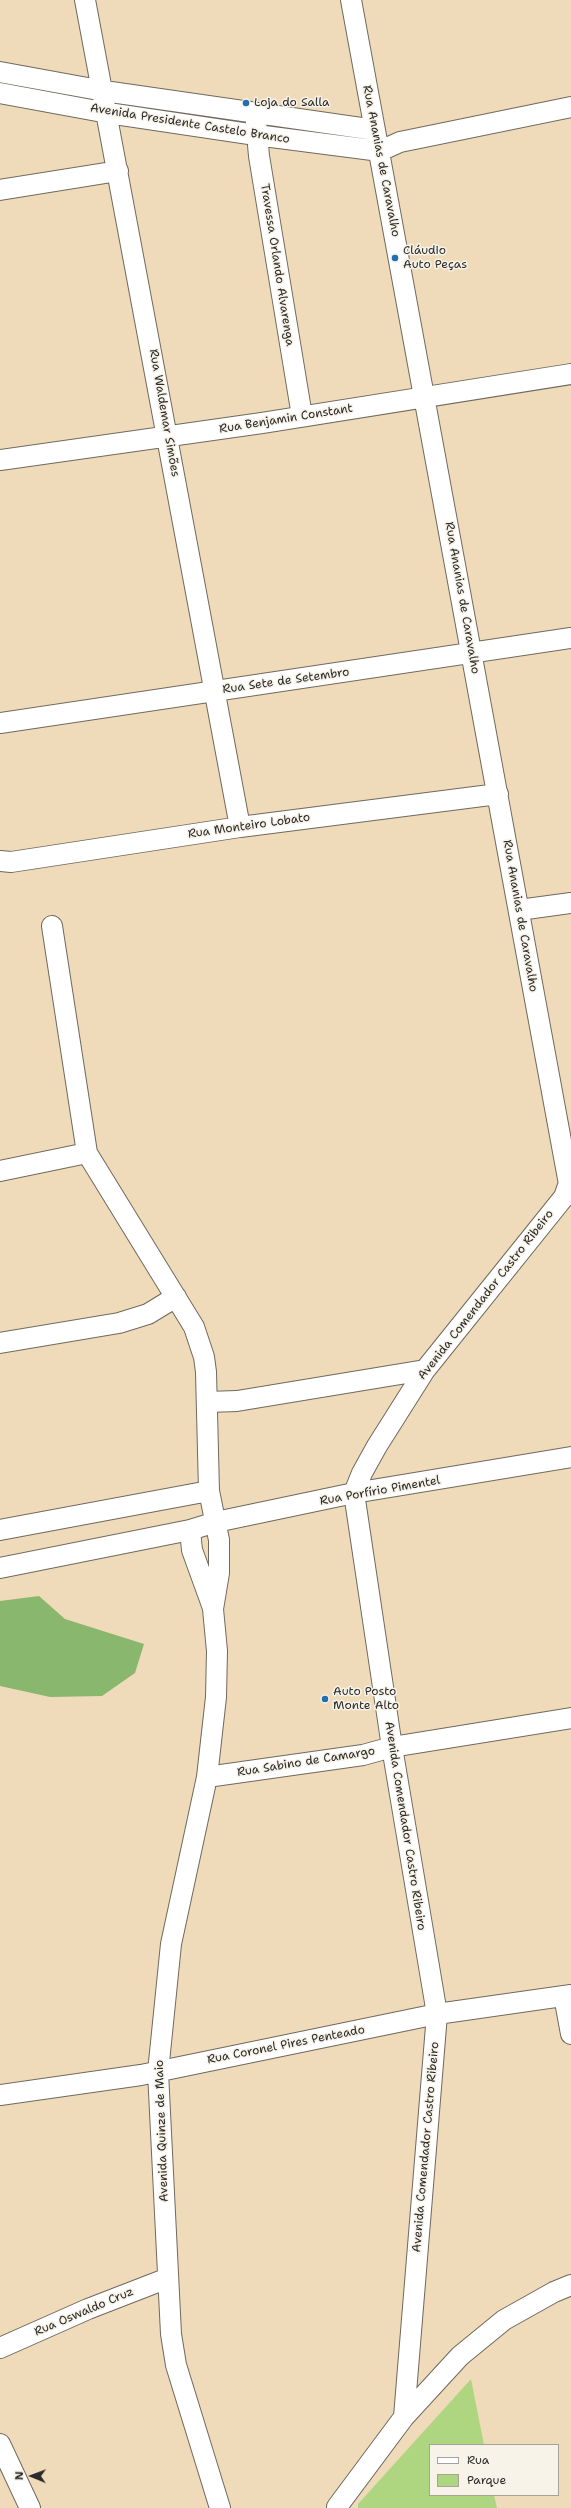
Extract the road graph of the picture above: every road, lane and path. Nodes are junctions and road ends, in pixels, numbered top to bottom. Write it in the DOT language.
graph roads {
  1 [pos="85,0"];
  2 [pos="351,0"];
  3 [pos="0,72"];
  4 [pos="104,91"];
  5 [pos="0,93"];
  6 [pos="571,107"];
  7 [pos="108,113"];
  8 [pos="255,113"];
  9 [pos="376,130"];
  10 [pos="256,135"];
  11 [pos="380,151"];
  12 [pos="118,171"];
  13 [pos="0,190"];
  14 [pos="571,374"];
  15 [pos="425,396"];
  16 [pos="302,416"];
  17 [pos="169,437"];
  18 [pos="0,460"];
  19 [pos="571,638"];
  20 [pos="472,654"];
  21 [pos="213,692"];
  22 [pos="0,723"];
  23 [pos="498,794"];
  24 [pos="240,827"];
  25 [pos="0,861"];
  26 [pos="571,903"];
  27 [pos="519,910"];
  28 [pos="52,926"];
  29 [pos="87,1153"];
  30 [pos="0,1171"];
  31 [pos="570,1187"];
  32 [pos="176,1297"];
  33 [pos="0,1343"];
  34 [pos="425,1370"];
  35 [pos="207,1402"];
  36 [pos="571,1457"];
  37 [pos="209,1491"];
  38 [pos="354,1493"];
  39 [pos="216,1522"];
  40 [pos="0,1530"];
  41 [pos="190,1530"];
  42 [pos="0,1568"];
  43 [pos="213,1609"];
  44 [pos="571,1718"];
  45 [pos="392,1747"];
  46 [pos="207,1777"];
  47 [pos="567,1996"];
  48 [pos="437,2014"];
  49 [pos="571,2034"];
  50 [pos="158,2072"];
  51 [pos="0,2095"];
  52 [pos="168,2278"];
  53 [pos="571,2285"];
  54 [pos="0,2348"];
  55 [pos="404,2417"];
  56 [pos="0,2444"];
  57 [pos="30,2508"];
  58 [pos="220,2508"];
  59 [pos="335,2508"];
  1 -- 4 [label="street, Rua Waldemar Simões"];
  2 -- 9 [label="street, Rua Ananias de Caravalho"];
  3 -- 4 [label="street, Avenida Presidente Castelo Branco"];
  4 -- 7 [label="street, Rua Waldemar Simões"];
  4 -- 8 [label="street, Avenida Presidente Castelo Branco"];
  5 -- 7 [label="street, Avenida Presidente Castelo Branco"];
  6 -- 11 [label="street"];
  7 -- 10 [label="street, Avenida Presidente Castelo Branco"];
  7 -- 12 [label="street, Rua Waldemar Simões"];
  8 -- 9 [label="street, Avenida Presidente Castelo Branco"];
  8 -- 10 [label="street, Travessa Orlando Alvarenga"];
  9 -- 11 [label="street, Rua Ananias de Caravalho"];
  10 -- 11 [label="street, Avenida Presidente Castelo Branco"];
  10 -- 16 [label="street, Travessa Orlando Alvarenga"];
  11 -- 15 [label="street, Rua Ananias de Caravalho"];
  12 -- 13 [label="street"];
  12 -- 17 [label="street, Rua Waldemar Simões"];
  14 -- 15 [label="street, Rua Benjamin Constant"];
  15 -- 16 [label="street, Rua Benjamin Constant"];
  15 -- 20 [label="street, Rua Ananias de Caravalho"];
  16 -- 17 [label="street, Rua Benjamin Constant"];
  17 -- 18 [label="street, Rua Benjamin Constant"];
  17 -- 21 [label="street, Rua Waldemar Simões"];
  19 -- 20 [label="street, Rua Sete de Setembro"];
  20 -- 21 [label="street, Rua Sete de Setembro"];
  20 -- 23 [label="street, Rua Ananias de Caravalho"];
  21 -- 22 [label="street, Rua Sete de Setembro"];
  21 -- 24 [label="street, Rua Waldemar Simões"];
  23 -- 24 [label="street, Rua Monteiro Lobato"];
  23 -- 27 [label="street, Rua Ananias de Caravalho"];
  24 -- 25 [label="street, Rua Monteiro Lobato"];
  26 -- 27 [label="street"];
  27 -- 31 [label="street, Rua Ananias de Caravalho"];
  28 -- 29 [label="street"];
  29 -- 30 [label="street"];
  29 -- 32 [label="street"];
  31 -- 34 [label="street, Avenida Comendador Castro Ribeiro"];
  32 -- 33 [label="street"];
  32 -- 35 [label="street"];
  34 -- 35 [label="street"];
  34 -- 38 [label="street, Avenida Comendador Castro Ribeiro"];
  35 -- 37 [label="street"];
  36 -- 38 [label="street, Rua Porfírio Pimentel"];
  37 -- 39 [label="street"];
  37 -- 40 [label="street"];
  38 -- 39 [label="street, Rua Porfírio Pimentel"];
  38 -- 45 [label="street, Avenida Comendador Castro Ribeiro"];
  39 -- 41 [label="street, Rua Porfírio Pimentel"];
  39 -- 43 [label="street"];
  41 -- 42 [label="street, Rua Porfírio Pimentel"];
  41 -- 43 [label="street"];
  43 -- 46 [label="street, Avenida Quinze de Maio"];
  44 -- 45 [label="street, Rua Sabino de Camargo"];
  45 -- 46 [label="street, Rua Sabino de Camargo"];
  45 -- 48 [label="street, Avenida Comendador Castro Ribeiro"];
  46 -- 50 [label="street, Avenida Quinze de Maio"];
  47 -- 48 [label="street, Rua Coronel Pires Penteado"];
  47 -- 49 [label="street"];
  48 -- 50 [label="street, Rua Coronel Pires Penteado"];
  48 -- 55 [label="street, Avenida Comendador Castro Ribeiro"];
  50 -- 51 [label="street, Rua Coronel Pires Penteado"];
  50 -- 52 [label="street, Avenida Quinze de Maio"];
  52 -- 54 [label="street, Rua Oswaldo Cruz"];
  52 -- 58 [label="street, Avenida Quinze de Maio"];
  53 -- 55 [label="street"];
  55 -- 59 [label="street"];
  56 -- 57 [label="street"];
}
